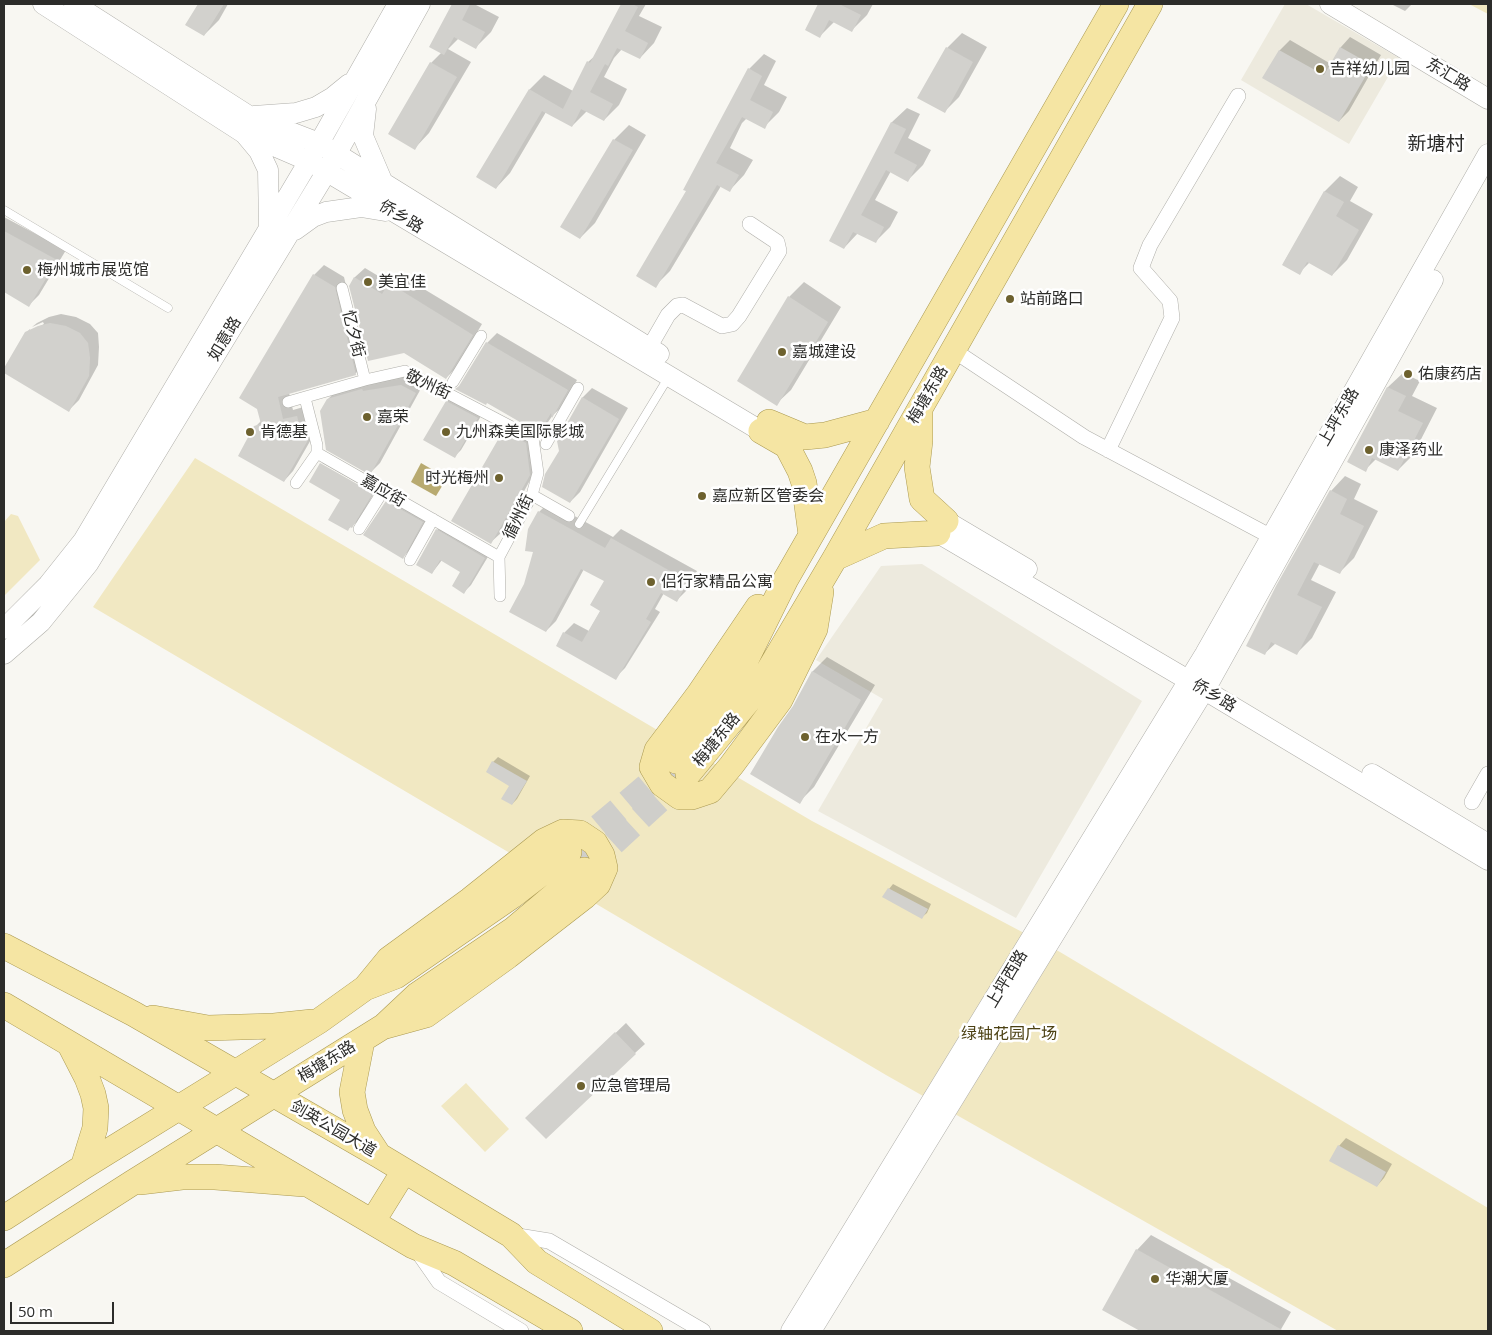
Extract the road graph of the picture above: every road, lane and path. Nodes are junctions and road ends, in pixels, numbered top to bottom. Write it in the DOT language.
graph roads {
  1 [pos="43,4"];
  2 [pos="74,4"];
  3 [pos="398,4"];
  4 [pos="420,4"];
  5 [pos="1116,4"];
  6 [pos="1150,4"];
  7 [pos="1330,4"];
  8 [pos="354,80"];
  9 [pos="369,96"];
  10 [pos="1238,96"];
  11 [pos="1488,99"];
  12 [pos="246,124"];
  13 [pos="319,143"];
  14 [pos="1488,154"];
  15 [pos="309,161"];
  16 [pos="332,163"];
  17 [pos="1488,180"];
  18 [pos="383,183"];
  19 [pos="4,210"];
  20 [pos="396,214"];
  21 [pos="750,224"];
  22 [pos="278,232"];
  23 [pos="342,288"];
  24 [pos="168,308"];
  25 [pos="481,336"];
  26 [pos="648,348"];
  27 [pos="953,350"];
  28 [pos="669,376"];
  29 [pos="365,380"];
  30 [pos="453,382"];
  31 [pos="578,388"];
  32 [pos="305,398"];
  33 [pos="288,402"];
  34 [pos="920,408"];
  35 [pos="877,421"];
  36 [pos="765,426"];
  37 [pos="532,438"];
  38 [pos="546,444"];
  39 [pos="1108,450"];
  40 [pos="317,453"];
  41 [pos="296,483"];
  42 [pos="383,491"];
  43 [pos="532,495"];
  44 [pos="569,516"];
  45 [pos="433,519"];
  46 [pos="579,524"];
  47 [pos="942,527"];
  48 [pos="359,529"];
  49 [pos="811,535"];
  50 [pos="1268,535"];
  51 [pos="499,557"];
  52 [pos="835,558"];
  53 [pos="410,560"];
  54 [pos="786,579"];
  55 [pos="822,581"];
  56 [pos="500,596"];
  57 [pos="4,628"];
  58 [pos="4,654"];
  59 [pos="1200,680"];
  60 [pos="1488,774"];
  61 [pos="1472,802"];
  62 [pos="1488,844"];
  63 [pos="1488,860"];
  64 [pos="4,946"];
  65 [pos="365,988"];
  66 [pos="4,1005"];
  67 [pos="134,1014"];
  68 [pos="319,1022"];
  69 [pos="384,1026"];
  70 [pos="362,1041"];
  71 [pos="70,1045"];
  72 [pos="236,1072"];
  73 [pos="275,1095"];
  74 [pos="179,1108"];
  75 [pos="218,1130"];
  76 [pos="380,1156"];
  77 [pos="83,1167"];
  78 [pos="404,1171"];
  79 [pos="132,1183"];
  80 [pos="313,1185"];
  81 [pos="4,1218"];
  82 [pos="373,1221"];
  83 [pos="511,1235"];
  84 [pos="413,1246"];
  85 [pos="5,1267"];
  86 [pos="521,1331"];
  87 [pos="570,1331"];
  88 [pos="650,1331"];
  89 [pos="703,1331"];
  90 [pos="799,1331"];
  1 -- 12 [label="street, 侨乡路"];
  2 -- 12 [label="street, 侨乡路"];
  3 -- 8 [label="street, 如意路"];
  4 -- 9 [label="street, 如意路"];
  5 -- 35 [label="main road, 梅塘东路"];
  6 -- 27 [label="main road, 梅塘东路"];
  7 -- 11 [label="street, 东汇路"];
  8 -- 12 [label="street"];
  8 -- 13 [label="street, 如意路"];
  9 -- 16 [label="street, 如意路"];
  9 -- 18 [label="street"];
  10 -- 39 [label="street"];
  12 -- 13 [label="street, 侨乡路"];
  12 -- 15 [label="street, 侨乡路"];
  12 -- 22 [label="street"];
  13 -- 15 [label="street, 如意路"];
  13 -- 16 [label="street, 侨乡路"];
  14 -- 59 [label="street, 上坪东路"];
  15 -- 16 [label="street, 侨乡路"];
  15 -- 22 [label="street, 如意路"];
  16 -- 18 [label="street, 侨乡路"];
  16 -- 20 [label="street, 侨乡路"];
  16 -- 22 [label="street, 如意路"];
  17 -- 59 [label="street, 上坪东路"];
  18 -- 26 [label="street, 侨乡路"];
  19 -- 24 [label="lane"];
  20 -- 22 [label="street"];
  20 -- 28 [label="street, 侨乡路"];
  21 -- 26 [label="street"];
  22 -- 57 [label="street, 如意路"];
  22 -- 58 [label="street, 如意路"];
  23 -- 29 [label="street, 忆夕街"];
  25 -- 30 [label="street"];
  26 -- 36 [label="street, 侨乡路"];
  27 -- 34 [label="main road, 梅塘东路"];
  27 -- 39 [label="street"];
  28 -- 36 [label="street, 侨乡路"];
  28 -- 46 [label="lane"];
  29 -- 32 [label="street, 敬州街"];
  29 -- 37 [label="street, 敬州街"];
  31 -- 38 [label="street"];
  32 -- 33 [label="street, 敬州街"];
  32 -- 40 [label="street"];
  34 -- 47 [label="main road"];
  34 -- 52 [label="main road, 梅塘东路"];
  35 -- 36 [label="main road"];
  35 -- 49 [label="main road, 梅塘东路"];
  36 -- 49 [label="main road"];
  37 -- 43 [label="street, 循州街"];
  39 -- 50 [label="street"];
  40 -- 41 [label="street"];
  40 -- 42 [label="street, 嘉应街"];
  42 -- 45 [label="street, 嘉应街"];
  42 -- 48 [label="street"];
  43 -- 44 [label="street"];
  43 -- 51 [label="street, 循州街"];
  45 -- 51 [label="street, 嘉应街"];
  45 -- 53 [label="street"];
  47 -- 52 [label="main road"];
  47 -- 59 [label="street, 侨乡路"];
  49 -- 54 [label="main road, 梅塘东路"];
  51 -- 56 [label="street, 循州街"];
  52 -- 55 [label="main road, 梅塘东路"];
  54 -- 55 [label="main road, 梅塘东路"];
  54 -- 55 [label="main road"];
  59 -- 62 [label="street, 侨乡路"];
  59 -- 63 [label="street, 侨乡路"];
  59 -- 90 [label="street, 上坪西路"];
  60 -- 61 [label="street"];
  64 -- 67 [label="main road, 剑英公园大道"];
  65 -- 68 [label="main road, 梅塘东路"];
  65 -- 69 [label="main road, 梅塘东路"];
  65 -- 69 [label="main road"];
  66 -- 71 [label="main road"];
  67 -- 68 [label="main road"];
  67 -- 72 [label="main road, 剑英公园大道"];
  68 -- 72 [label="main road, 梅塘东路"];
  69 -- 70 [label="main road, 梅塘东路"];
  70 -- 73 [label="main road, 梅塘东路"];
  70 -- 76 [label="main road"];
  71 -- 74 [label="main road"];
  71 -- 77 [label="main road"];
  72 -- 73 [label="main road, 剑英公园大道"];
  72 -- 74 [label="main road, 梅塘东路"];
  73 -- 75 [label="main road, 梅塘东路"];
  73 -- 76 [label="main road, 剑英公园大道"];
  74 -- 75 [label="main road"];
  74 -- 77 [label="main road, 梅塘东路"];
  75 -- 79 [label="main road, 梅塘东路"];
  75 -- 80 [label="main road"];
  76 -- 78 [label="main road, 剑英公园大道"];
  77 -- 81 [label="main road, 梅塘东路"];
  78 -- 82 [label="main road"];
  78 -- 83 [label="main road, 剑英公园大道"];
  79 -- 80 [label="main road"];
  79 -- 85 [label="main road, 梅塘东路"];
  80 -- 82 [label="main road"];
  82 -- 84 [label="main road"];
  83 -- 88 [label="main road, 剑英公园大道"];
  83 -- 89 [label="street"];
  84 -- 86 [label="street"];
  84 -- 87 [label="main road"];
}
